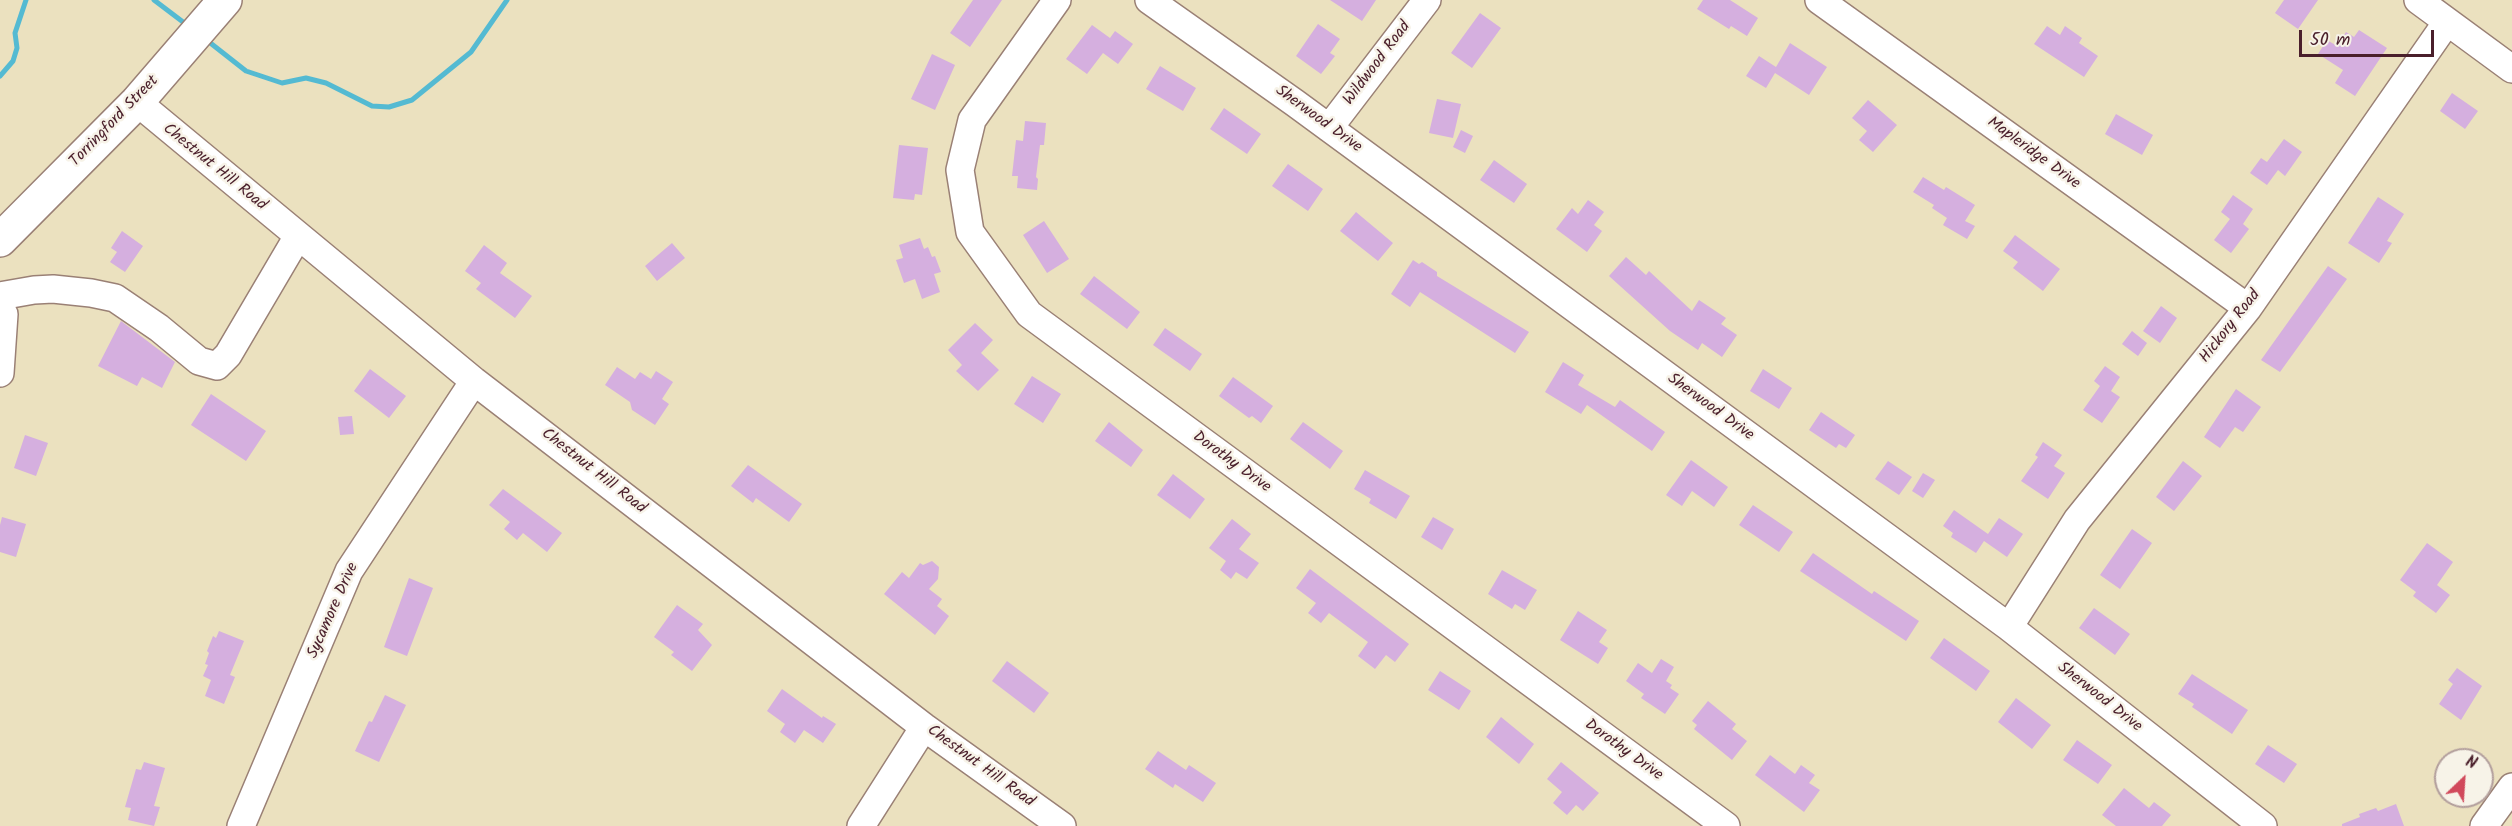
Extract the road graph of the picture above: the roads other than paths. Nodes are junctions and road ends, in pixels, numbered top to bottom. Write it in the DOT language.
graph roads {
  1 [pos="1057,0"];
  2 [pos="1149,0"];
  3 [pos="1427,0"];
  4 [pos="1819,0"];
  5 [pos="2418,0"];
  6 [pos="208,21"];
  7 [pos="2447,22"];
  8 [pos="2512,69"];
  9 [pos="137,102"];
  10 [pos="1329,128"];
  11 [pos="298,236"];
  12 [pos="0,240"];
  13 [pos="0,296"];
  14 [pos="0,308"];
  15 [pos="2248,308"];
  16 [pos="0,373"];
  17 [pos="474,381"];
  18 [pos="2009,627"];
  19 [pos="924,727"];
  20 [pos="2512,787"];
  21 [pos="241,826"];
  22 [pos="861,826"];
  23 [pos="1062,826"];
  24 [pos="1726,826"];
  25 [pos="2263,826"];
  26 [pos="2484,826"];
  1 -- 24 [label="street, Dorothy Drive"];
  2 -- 10 [label="street, Sherwood Drive"];
  3 -- 10 [label="street, Wildwood Road"];
  4 -- 15 [label="street, Mapleridge Drive"];
  5 -- 7 [label="street"];
  6 -- 9 [label="main road, Torringford Street"];
  7 -- 8 [label="street"];
  7 -- 15 [label="street, Hickory Road"];
  9 -- 11 [label="street, Chestnut Hill Road"];
  9 -- 12 [label="main road, Torringford Street"];
  10 -- 18 [label="street, Sherwood Drive"];
  11 -- 13 [label="street"];
  11 -- 17 [label="street, Chestnut Hill Road"];
  14 -- 16 [label="street"];
  15 -- 18 [label="street, Hickory Road"];
  17 -- 19 [label="street, Chestnut Hill Road"];
  17 -- 21 [label="street, Sycamore Drive"];
  18 -- 25 [label="street, Sherwood Drive"];
  19 -- 22 [label="street"];
  19 -- 23 [label="street, Chestnut Hill Road"];
  20 -- 26 [label="street"];
}
